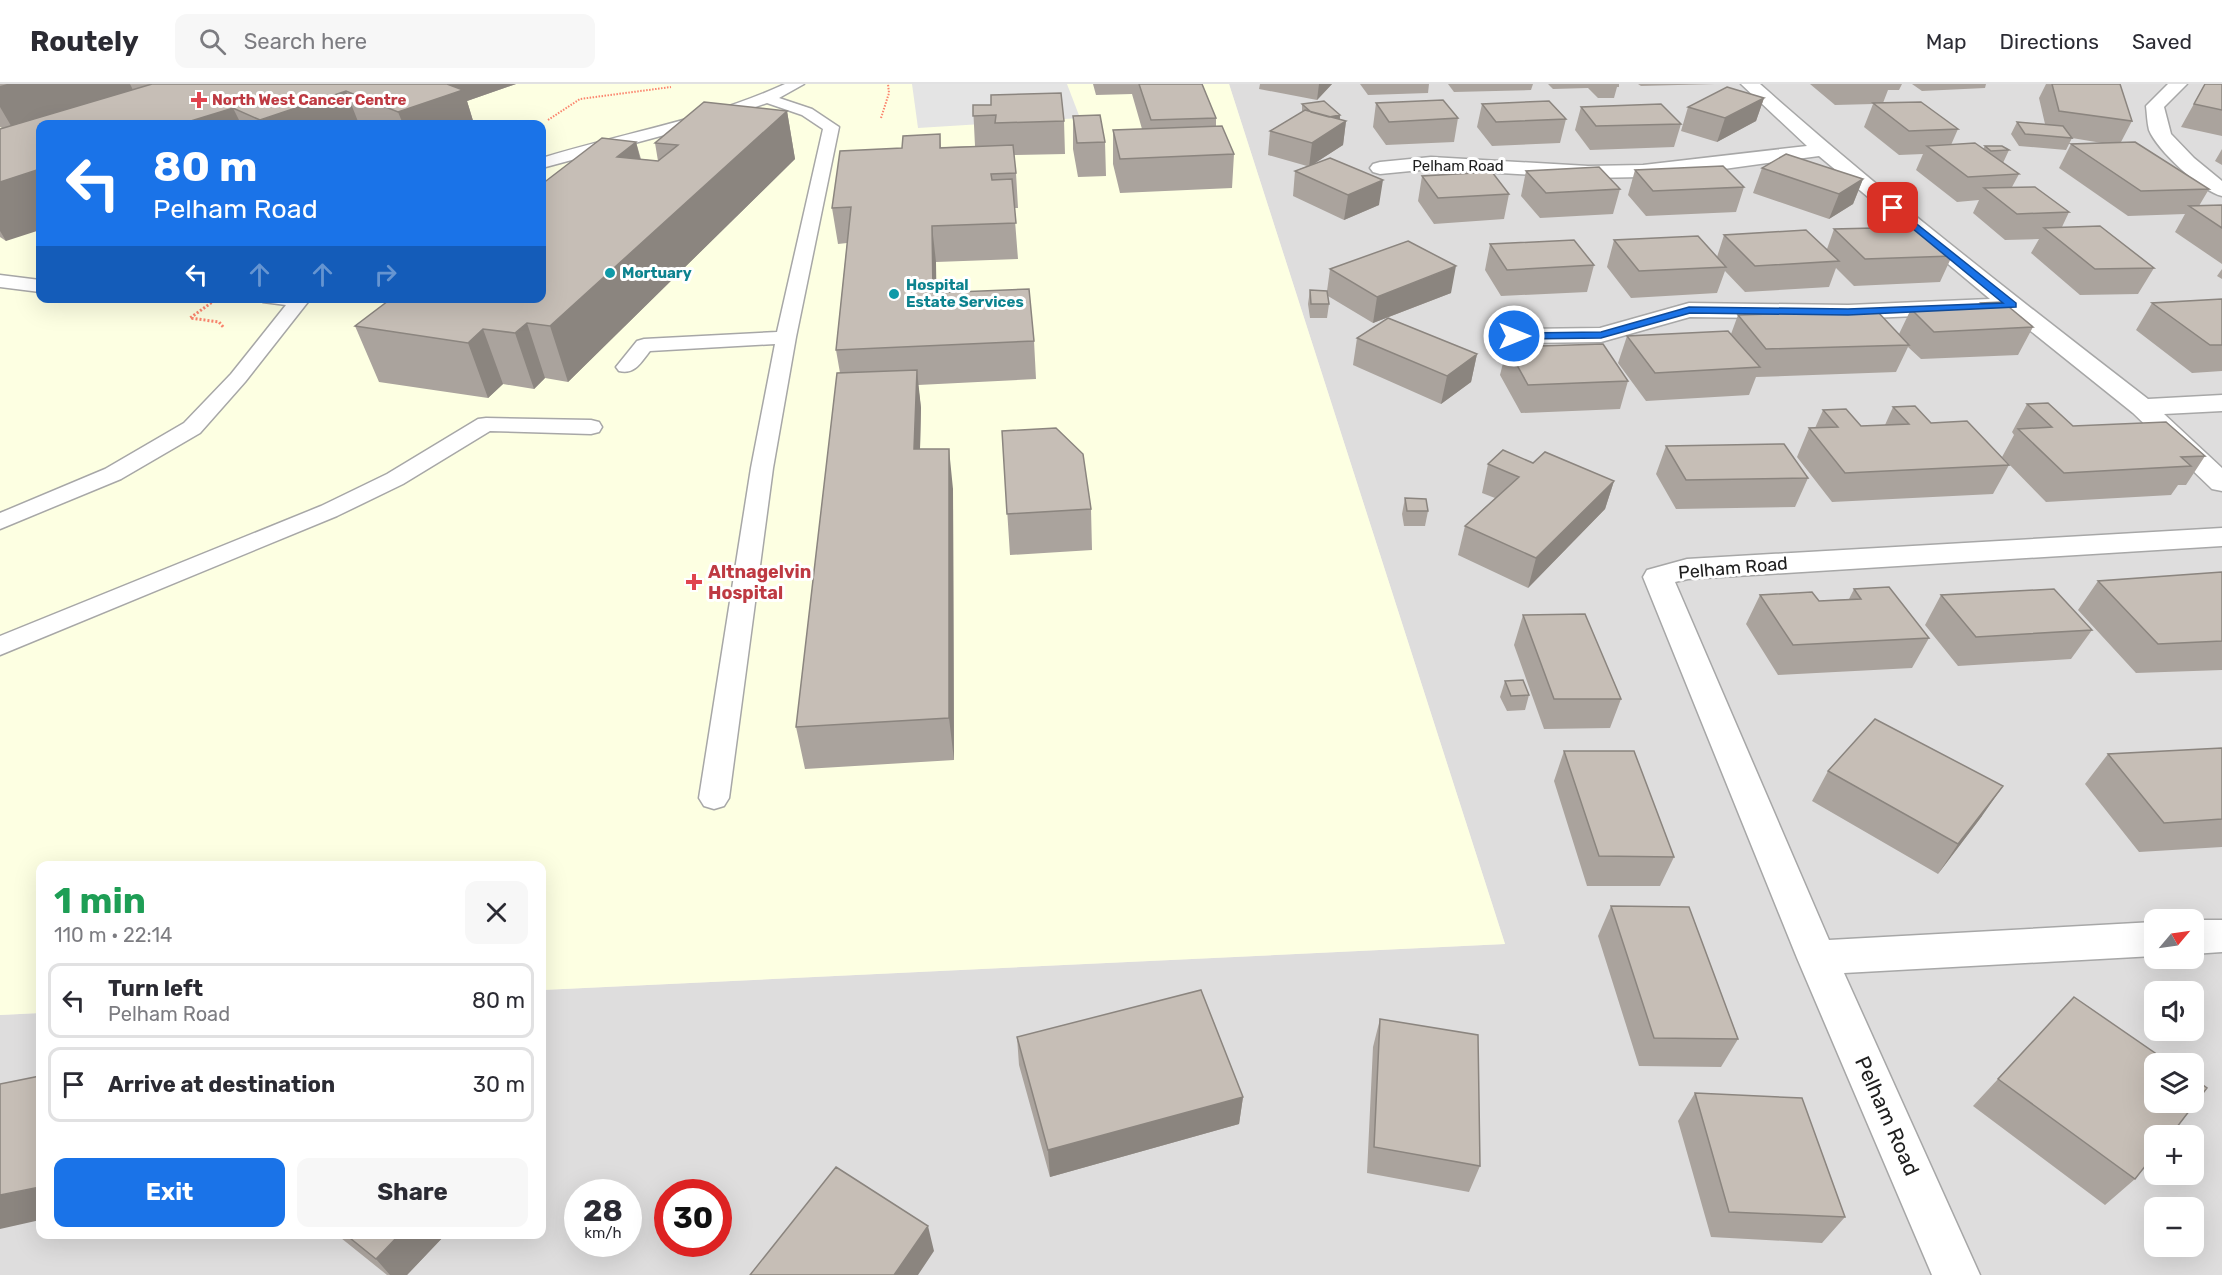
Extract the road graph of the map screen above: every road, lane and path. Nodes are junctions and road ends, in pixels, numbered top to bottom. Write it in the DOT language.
graph roads {
  1 [pos="797,84"];
  2 [pos="888,84"];
  3 [pos="1750,84"];
  4 [pos="2178,84"];
  5 [pos="769,99"];
  6 [pos="881,118"];
  7 [pos="1823,150"];
  8 [pos="546,162"];
  9 [pos="1380,168"];
  10 [pos="2222,190"];
  11 [pos="0,281"];
  12 [pos="36,286"];
  13 [pos="298,303"];
  14 [pos="2012,305"];
  15 [pos="1514,336"];
  16 [pos="786,337"];
  17 [pos="626,367"];
  18 [pos="2222,403"];
  19 [pos="2142,407"];
  20 [pos="591,427"];
  21 [pos="2222,483"];
  22 [pos="0,522"];
  23 [pos="2222,537"];
  24 [pos="0,646"];
  25 [pos="714,798"];
  26 [pos="2222,936"];
  27 [pos="2204,937"];
  28 [pos="2144,940"];
  29 [pos="1816,958"];
  30 [pos="1956,1275"];
  1 -- 5 [label="lane"];
  2 -- 6 [label="path"];
  3 -- 7 [label="street"];
  4 -- 10 [label="street"];
  5 -- 8 [label="lane"];
  5 -- 16 [label="lane"];
  7 -- 9 [label="street, Pelham Road"];
  7 -- 14 [label="street"];
  11 -- 12 [label="lane"];
  13 -- 22 [label="lane"];
  14 -- 15 [label="street"];
  14 -- 19 [label="street"];
  16 -- 17 [label="lane"];
  16 -- 25 [label="lane"];
  18 -- 19 [label="street"];
  19 -- 21 [label="street"];
  20 -- 24 [label="lane"];
  23 -- 29 [label="street, Pelham Road"];
  26 -- 27 [label="street"];
  28 -- 29 [label="street"];
  29 -- 30 [label="street, Pelham Road"];
}
